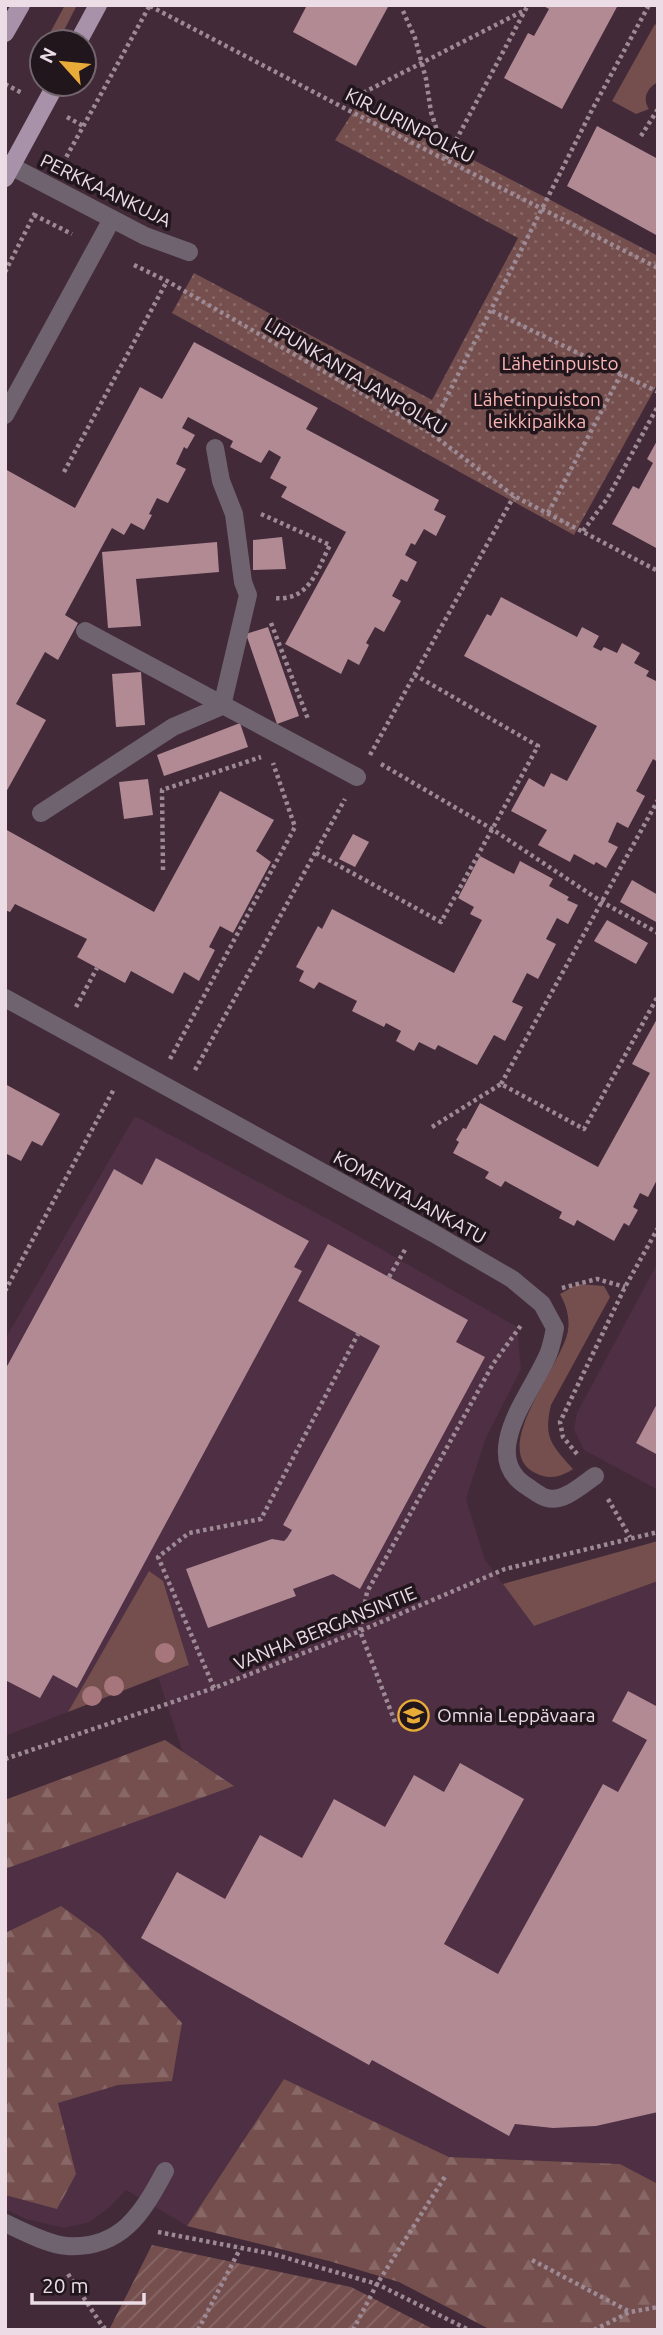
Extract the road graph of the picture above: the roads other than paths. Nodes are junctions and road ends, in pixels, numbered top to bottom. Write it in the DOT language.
graph roads {
  1 [pos="20,5"];
  2 [pos="98,5"];
  3 [pos="86,28"];
  4 [pos="5,33"];
  5 [pos="48,98"];
  6 [pos="7,169"];
  7 [pos="112,219"];
  8 [pos="189,252"];
  9 [pos="5,415"];
  10 [pos="215,449"];
  11 [pos="85,631"];
  12 [pos="222,706"];
  13 [pos="357,777"];
  14 [pos="41,813"];
  15 [pos="5,998"];
  16 [pos="595,1476"];
  17 [pos="165,2171"];
  18 [pos="5,2223"];
  1 -- 4 [label="main road"];
  2 -- 3 [label="main road"];
  5 -- 6 [label="main road"];
  6 -- 7 [label="street, PERKKAANKUJA"];
  7 -- 8 [label="street, PERKKAANKUJA"];
  7 -- 9 [label="street"];
  10 -- 12 [label="street"];
  11 -- 12 [label="street"];
  12 -- 13 [label="street"];
  12 -- 14 [label="street"];
  15 -- 16 [label="street, KOMENTAJANKATU"];
  17 -- 18 [label="street"];
}
